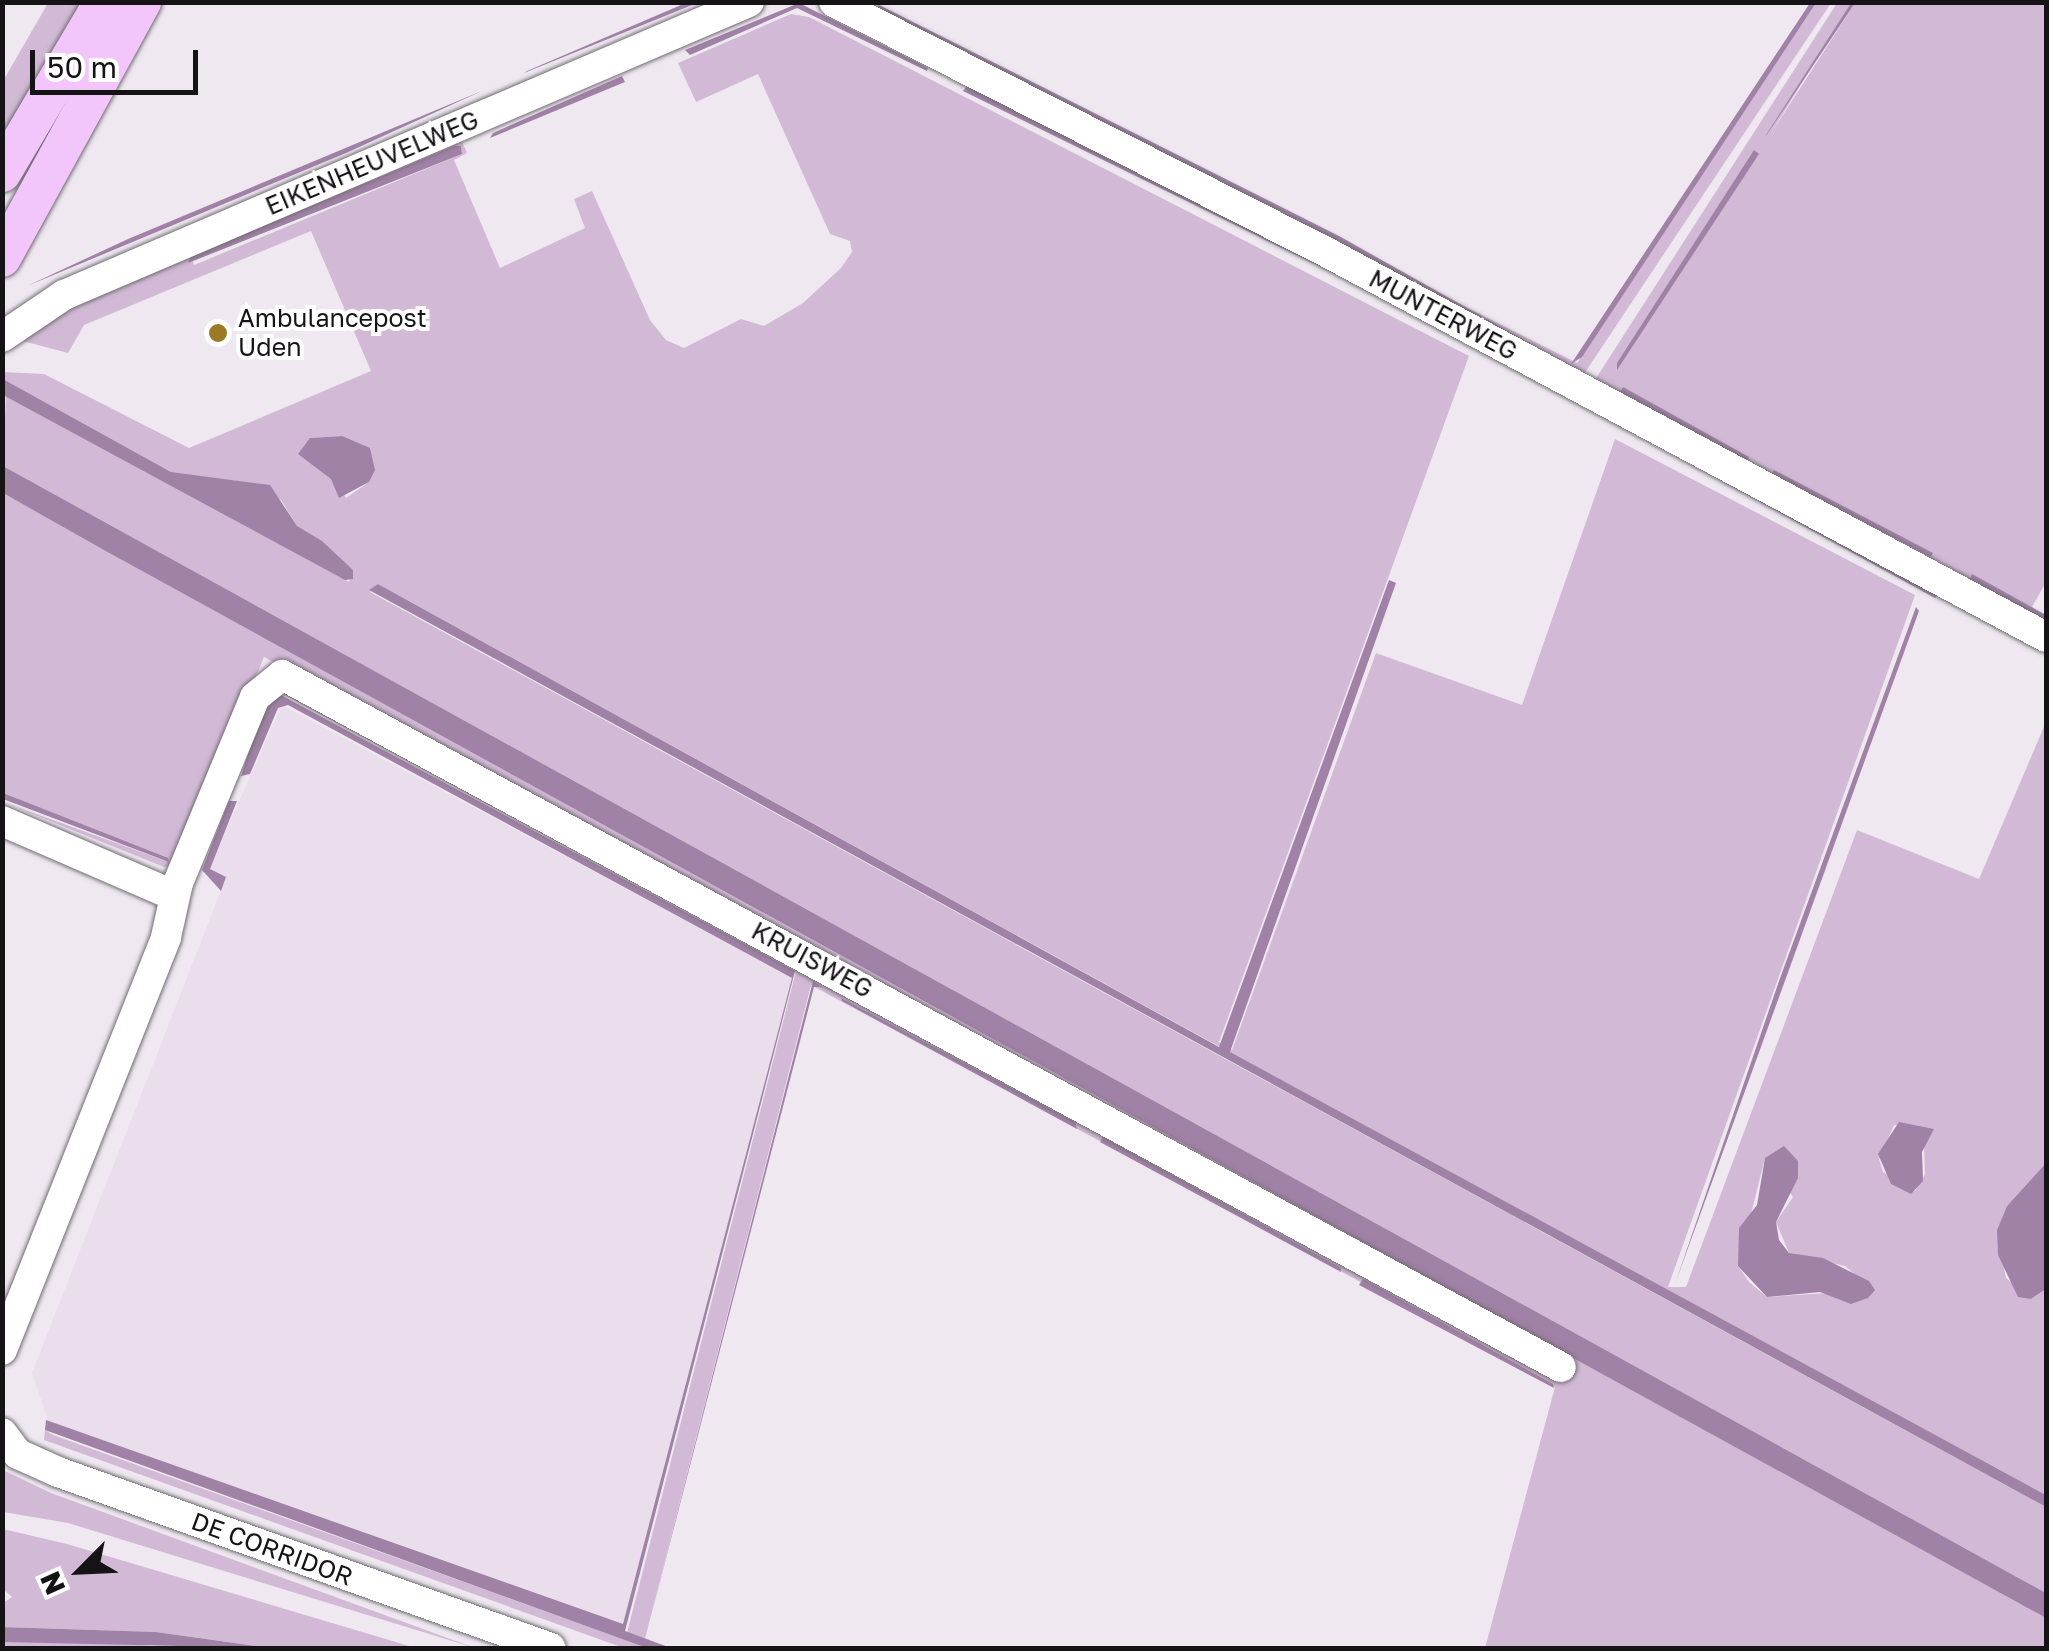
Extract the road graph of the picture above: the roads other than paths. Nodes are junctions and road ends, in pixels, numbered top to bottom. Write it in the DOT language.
graph roads {
  1 [pos="103,2"];
  2 [pos="142,2"];
  3 [pos="749,2"];
  4 [pos="834,2"];
  5 [pos="2,173"];
  6 [pos="2,258"];
  7 [pos="2,337"];
  8 [pos="2046,637"];
  9 [pos="2,821"];
  10 [pos="173,895"];
  11 [pos="2,1350"];
  12 [pos="1561,1367"];
  13 [pos="2,1433"];
  14 [pos="551,1648"];
  1 -- 5 [label="main road"];
  2 -- 6 [label="main road"];
  3 -- 7 [label="street, EIKENHEUVELWEG"];
  4 -- 8 [label="street, MUNTERWEG"];
  9 -- 10 [label="street"];
  10 -- 11 [label="street, KRUISWEG"];
  10 -- 12 [label="street, KRUISWEG"];
  13 -- 14 [label="street, DE CORRIDOR"];
}
